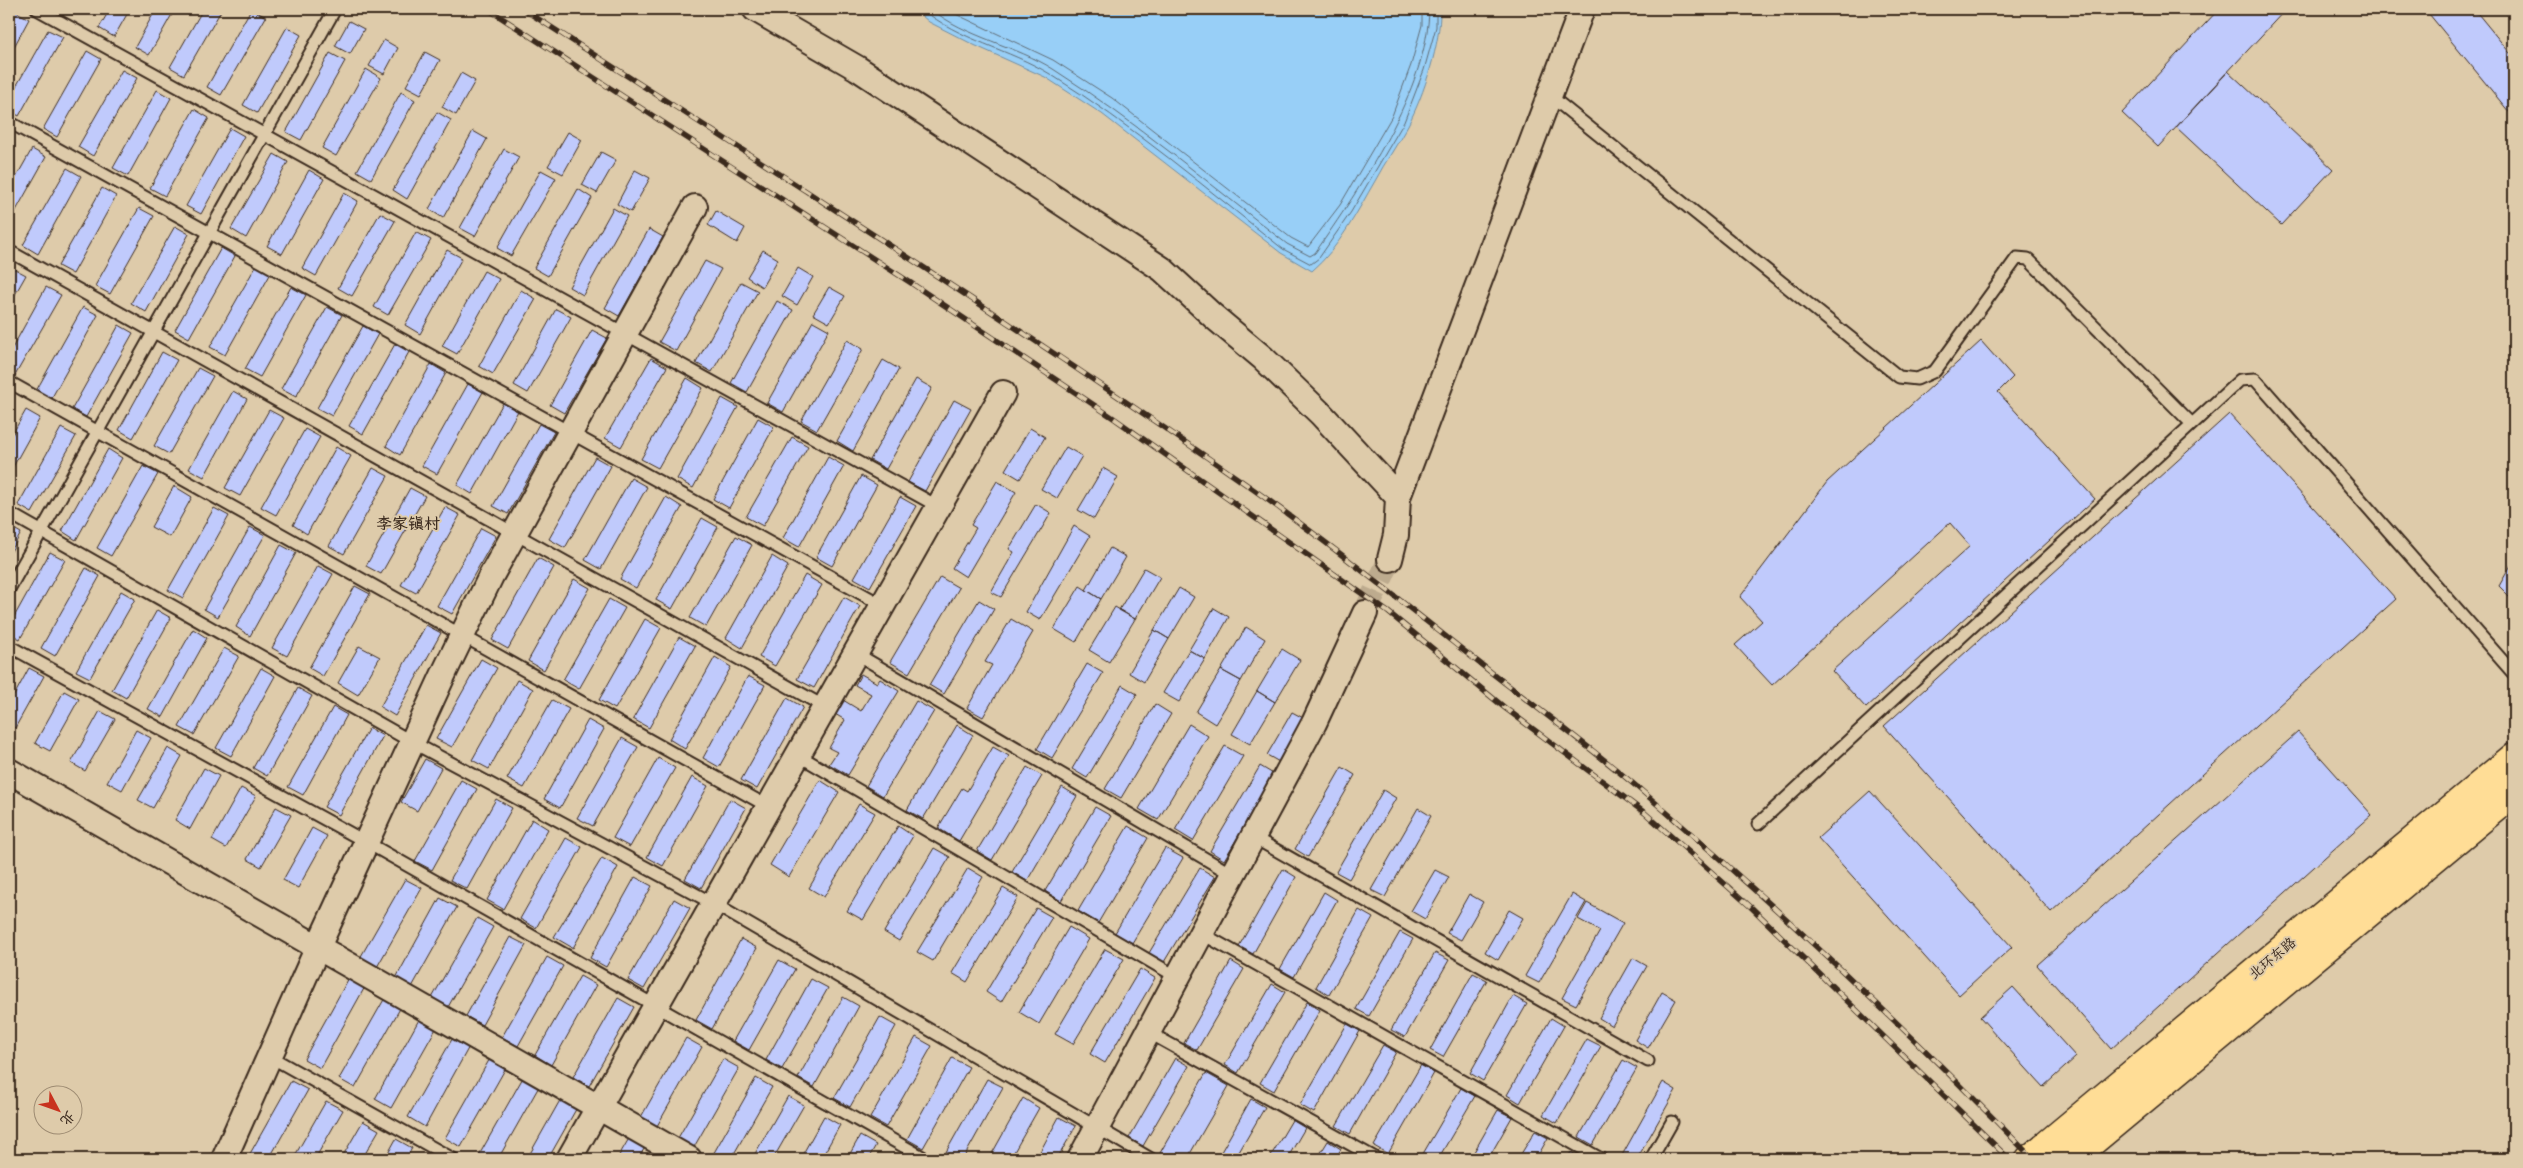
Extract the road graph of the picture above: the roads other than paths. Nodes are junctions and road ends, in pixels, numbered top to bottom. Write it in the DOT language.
graph roads {
  1 [pos="37,9"];
  2 [pos="335,9"];
  3 [pos="755,9"];
  4 [pos="1582,9"];
  5 [pos="1549,95"];
  6 [pos="9,122"];
  7 [pos="265,134"];
  8 [pos="695,208"];
  9 [pos="210,232"];
  10 [pos="9,251"];
  11 [pos="154,332"];
  12 [pos="625,333"];
  13 [pos="9,382"];
  14 [pos="1003,393"];
  15 [pos="2192,424"];
  16 [pos="98,431"];
  17 [pos="571,432"];
  18 [pos="1398,497"];
  19 [pos="938,506"];
  20 [pos="9,513"];
  21 [pos="41,532"];
  22 [pos="515,534"];
  23 [pos="1390,559"];
  24 [pos="9,589"];
  25 [pos="882,605"];
  26 [pos="1365,613"];
  27 [pos="462,637"];
  28 [pos="9,646"];
  29 [pos="856,653"];
  30 [pos="2514,674"];
  31 [pos="825,707"];
  32 [pos="412,742"];
  33 [pos="798,755"];
  34 [pos="2514,756"];
  35 [pos="9,771"];
  36 [pos="2514,792"];
  37 [pos="769,807"];
  38 [pos="1758,824"];
  39 [pos="1253,837"];
  40 [pos="366,842"];
  41 [pos="1232,874"];
  42 [pos="714,904"];
  43 [pos="1201,933"];
  44 [pos="317,948"];
  45 [pos="1177,977"];
  46 [pos="656,1006"];
  47 [pos="1148,1032"];
  48 [pos="269,1056"];
  49 [pos="1648,1061"];
  50 [pos="598,1108"];
  51 [pos="1672,1122"];
  52 [pos="1096,1129"];
  53 [pos="224,1159"];
  54 [pos="453,1159"];
  55 [pos="569,1159"];
  56 [pos="689,1159"];
  57 [pos="926,1159"];
  58 [pos="1080,1159"];
  59 [pos="1151,1159"];
  60 [pos="1377,1159"];
  61 [pos="1602,1159"];
  62 [pos="1651,1159"];
  63 [pos="2030,1159"];
  64 [pos="2072,1159"];
  1 -- 7 [label="lane"];
  2 -- 7 [label="lane"];
  3 -- 18 [label="street"];
  4 -- 5 [label="street"];
  5 -- 15 [label="lane"];
  5 -- 18 [label="street"];
  6 -- 9 [label="lane"];
  7 -- 9 [label="lane"];
  7 -- 12 [label="lane"];
  8 -- 12 [label="street"];
  9 -- 11 [label="lane"];
  9 -- 17 [label="lane"];
  10 -- 11 [label="lane"];
  11 -- 16 [label="lane"];
  11 -- 22 [label="lane"];
  12 -- 17 [label="street"];
  12 -- 19 [label="lane"];
  13 -- 16 [label="lane"];
  14 -- 19 [label="street"];
  15 -- 30 [label="lane"];
  15 -- 38 [label="lane"];
  16 -- 21 [label="lane"];
  16 -- 27 [label="lane"];
  17 -- 22 [label="street"];
  17 -- 25 [label="lane"];
  18 -- 23 [label="street"];
  19 -- 25 [label="street"];
  20 -- 21 [label="lane"];
  21 -- 24 [label="lane"];
  21 -- 32 [label="lane"];
  22 -- 27 [label="street"];
  22 -- 31 [label="lane"];
  25 -- 29 [label="street"];
  26 -- 39 [label="street"];
  27 -- 32 [label="street"];
  27 -- 37 [label="lane"];
  28 -- 40 [label="lane"];
  29 -- 31 [label="street"];
  29 -- 41 [label="lane"];
  31 -- 33 [label="street"];
  32 -- 40 [label="street"];
  32 -- 42 [label="lane"];
  33 -- 37 [label="street"];
  33 -- 45 [label="lane"];
  34 -- 63 [label="main road, 北环东路"];
  35 -- 44 [label="street"];
  36 -- 64 [label="main road, 北环东路"];
  37 -- 42 [label="street"];
  39 -- 41 [label="street"];
  39 -- 49 [label="lane"];
  40 -- 44 [label="street"];
  40 -- 46 [label="lane"];
  41 -- 43 [label="street"];
  42 -- 46 [label="street"];
  42 -- 52 [label="lane"];
  43 -- 45 [label="street"];
  43 -- 61 [label="lane"];
  44 -- 48 [label="street"];
  44 -- 50 [label="street"];
  45 -- 47 [label="street"];
  46 -- 50 [label="street"];
  46 -- 57 [label="lane"];
  47 -- 52 [label="street"];
  47 -- 60 [label="lane"];
  48 -- 53 [label="street"];
  48 -- 54 [label="lane"];
  50 -- 55 [label="street"];
  50 -- 56 [label="street"];
  51 -- 62 [label="lane"];
  52 -- 58 [label="street"];
  52 -- 59 [label="lane"];
}
